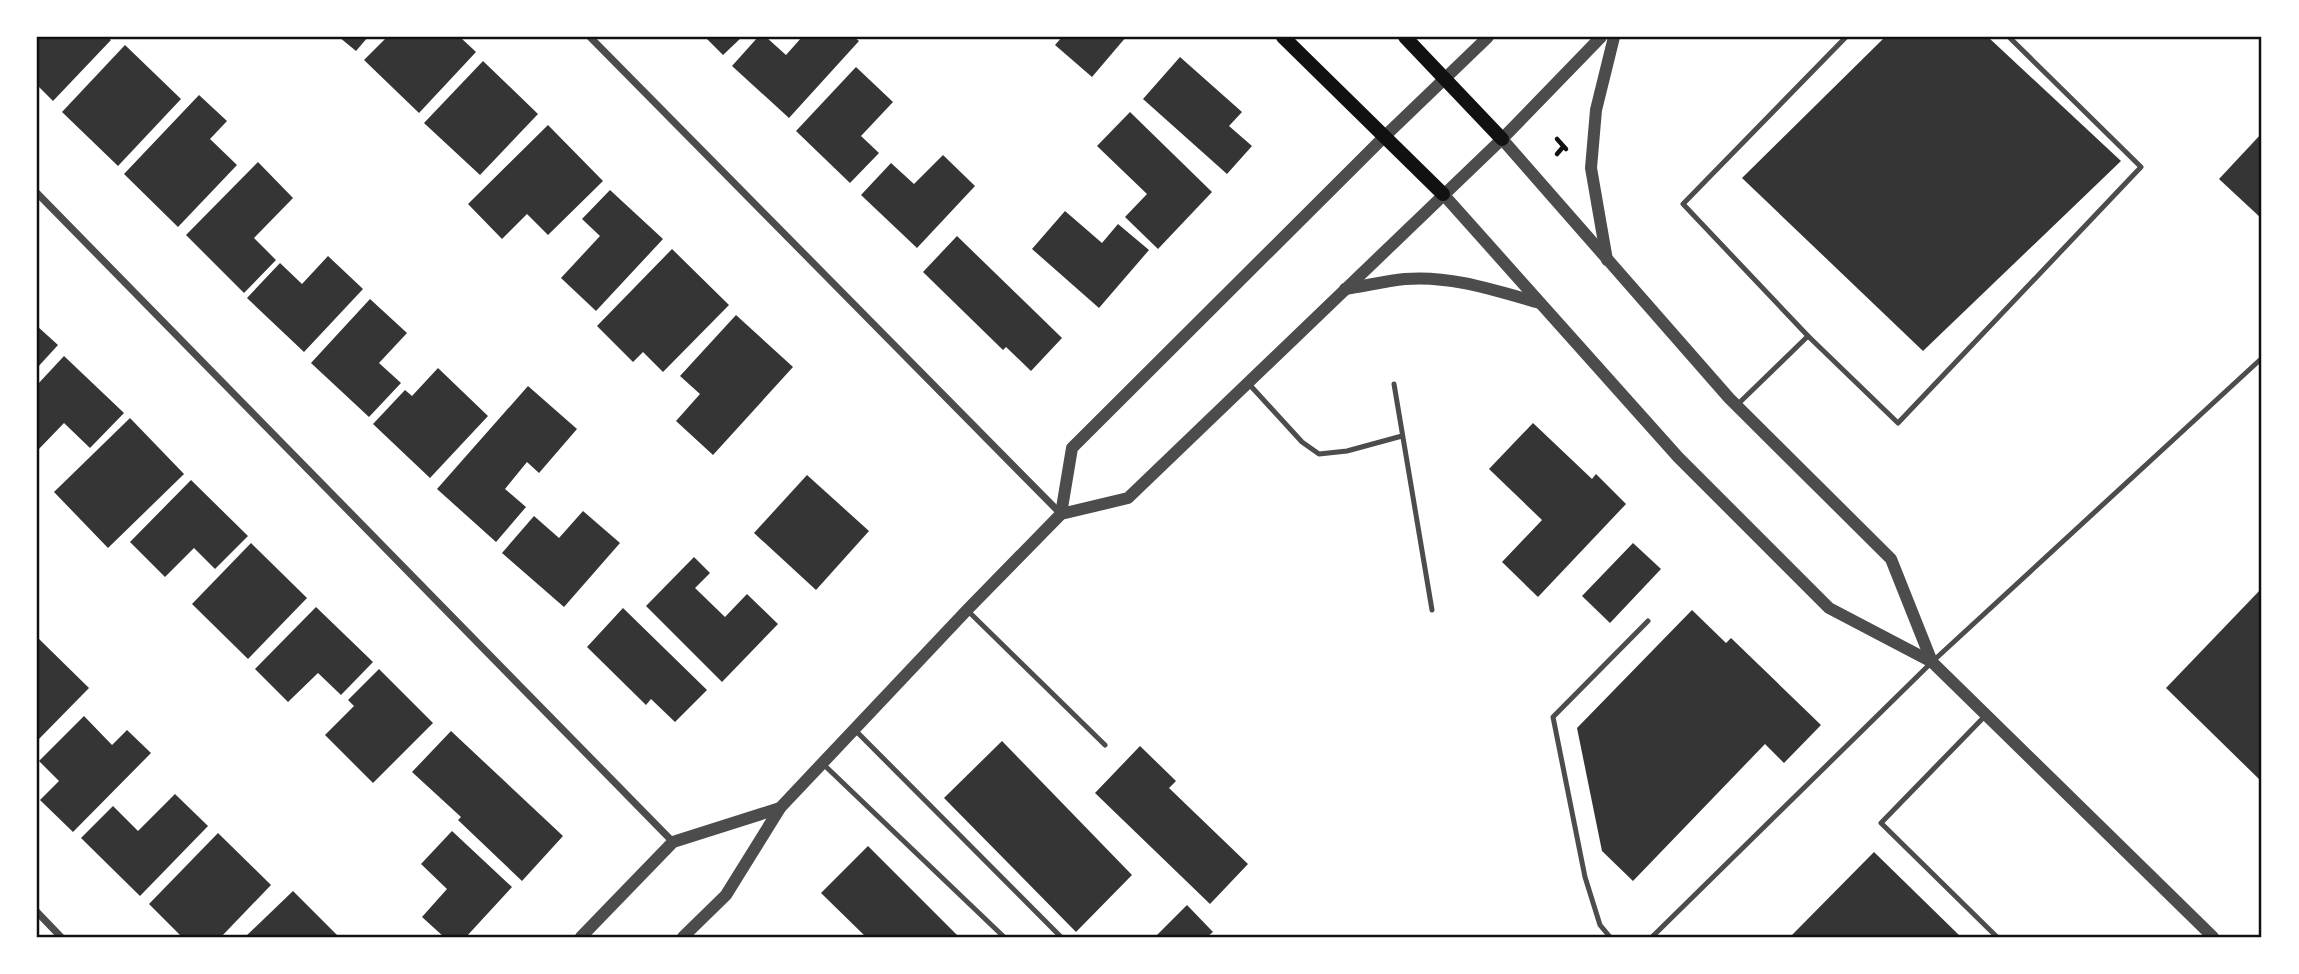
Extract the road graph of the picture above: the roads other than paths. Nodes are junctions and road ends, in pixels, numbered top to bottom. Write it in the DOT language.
graph roads {
  1 [pos="590,37"];
  2 [pos="1283,37"];
  3 [pos="1405,37"];
  4 [pos="1488,37"];
  5 [pos="1601,37"];
  6 [pos="1614,37"];
  7 [pos="1846,37"];
  8 [pos="2009,37"];
  9 [pos="1446,80"];
  10 [pos="1384,136"];
  11 [pos="1502,139"];
  12 [pos="37,193"];
  13 [pos="1443,194"];
  14 [pos="1608,260"];
  15 [pos="1345,289"];
  16 [pos="1541,303"];
  17 [pos="1808,336"];
  18 [pos="2262,358"];
  19 [pos="1248,383"];
  20 [pos="1394,384"];
  21 [pos="1737,405"];
  22 [pos="1402,436"];
  23 [pos="1061,514"];
  24 [pos="967,610"];
  25 [pos="1432,610"];
  26 [pos="1648,621"];
  27 [pos="1932,662"];
  28 [pos="1986,715"];
  29 [pos="854,729"];
  30 [pos="1105,745"];
  31 [pos="822,763"];
  32 [pos="780,808"];
  33 [pos="673,842"];
  34 [pos="37,912"];
  35 [pos="61,937"];
  36 [pos="581,937"];
  37 [pos="683,937"];
  38 [pos="1004,937"];
  39 [pos="1062,937"];
  40 [pos="1610,937"];
  41 [pos="1652,937"];
  42 [pos="1997,937"];
  43 [pos="2213,937"];
  1 -- 23 [label="street"];
  2 -- 10 [label="main road"];
  3 -- 9 [label="main road"];
  4 -- 9 [label="street"];
  5 -- 11 [label="street"];
  6 -- 14 [label="street"];
  7 -- 17 [label="lane"];
  8 -- 17 [label="lane"];
  9 -- 10 [label="street"];
  9 -- 11 [label="main road"];
  10 -- 13 [label="main road"];
  10 -- 23 [label="street"];
  11 -- 13 [label="street"];
  11 -- 14 [label="street"];
  12 -- 33 [label="street"];
  13 -- 15 [label="street"];
  13 -- 16 [label="street"];
  14 -- 21 [label="street"];
  15 -- 16 [label="street"];
  15 -- 19 [label="street"];
  16 -- 27 [label="street"];
  17 -- 21 [label="lane"];
  18 -- 27 [label="lane"];
  19 -- 22 [label="lane"];
  19 -- 23 [label="street"];
  20 -- 22 [label="lane"];
  21 -- 27 [label="street"];
  22 -- 25 [label="lane"];
  23 -- 24 [label="street"];
  24 -- 29 [label="street"];
  24 -- 30 [label="lane"];
  26 -- 40 [label="lane"];
  27 -- 28 [label="street"];
  27 -- 41 [label="lane"];
  28 -- 42 [label="lane"];
  28 -- 43 [label="street"];
  29 -- 31 [label="street"];
  29 -- 39 [label="lane"];
  31 -- 32 [label="street"];
  31 -- 38 [label="lane"];
  32 -- 33 [label="street"];
  32 -- 37 [label="street"];
  33 -- 36 [label="street"];
  34 -- 35 [label="street"];
}
